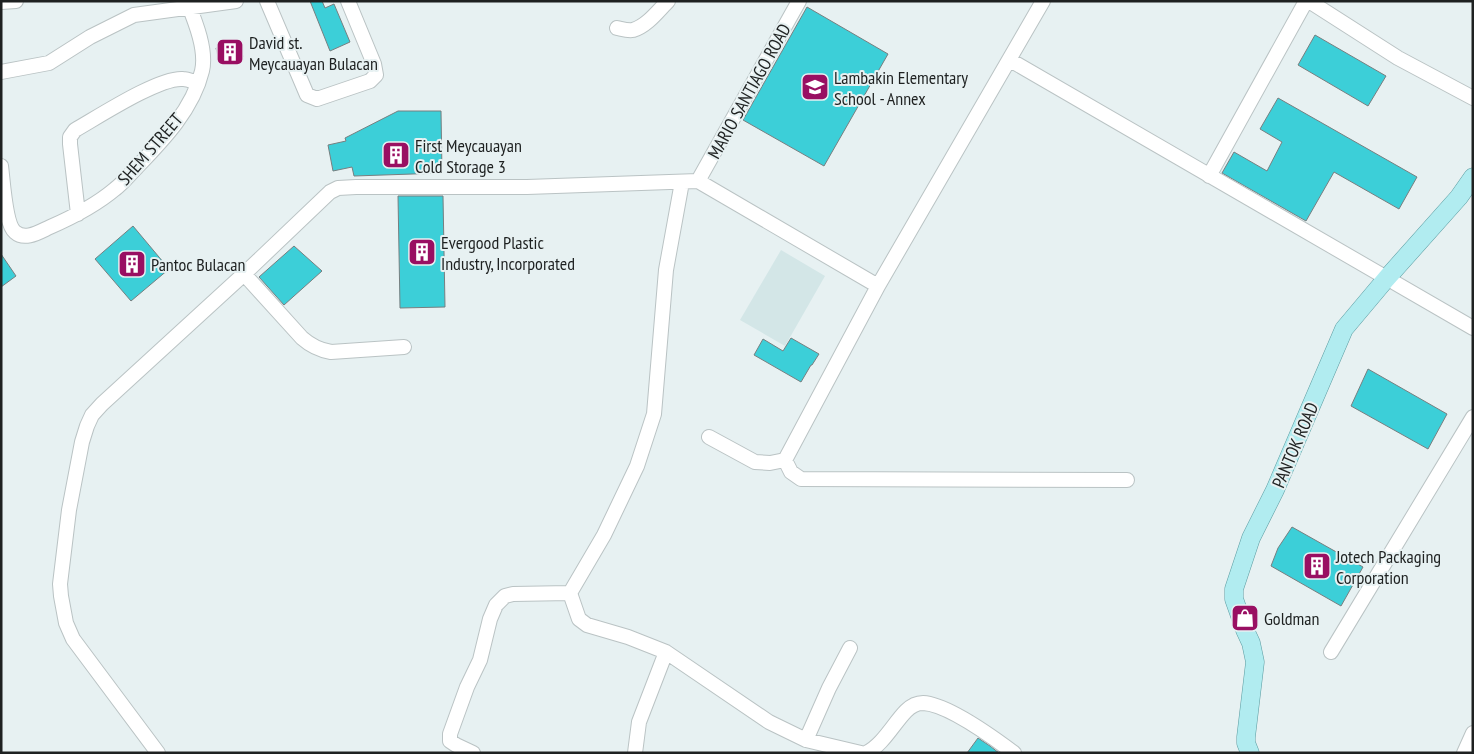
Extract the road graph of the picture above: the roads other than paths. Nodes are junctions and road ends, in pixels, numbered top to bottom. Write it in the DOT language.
graph roads {
  1 [pos="16,1"];
  2 [pos="236,1"];
  3 [pos="267,1"];
  4 [pos="348,1"];
  5 [pos="668,1"];
  6 [pos="799,1"];
  7 [pos="1043,1"];
  8 [pos="1307,1"];
  9 [pos="1,2"];
  10 [pos="188,5"];
  11 [pos="617,28"];
  12 [pos="1010,60"];
  13 [pos="1,72"];
  14 [pos="198,83"];
  15 [pos="1473,98"];
  16 [pos="1,166"];
  17 [pos="1209,176"];
  18 [pos="1473,177"];
  19 [pos="698,181"];
  20 [pos="682,182"];
  21 [pos="78,214"];
  22 [pos="244,274"];
  23 [pos="1386,279"];
  24 [pos="878,286"];
  25 [pos="1473,328"];
  26 [pos="404,347"];
  27 [pos="1473,416"];
  28 [pos="709,437"];
  29 [pos="785,460"];
  30 [pos="1127,480"];
  31 [pos="570,593"];
  32 [pos="850,648"];
  33 [pos="666,652"];
  34 [pos="1331,652"];
  35 [pos="1473,733"];
  36 [pos="806,740"];
  37 [pos="158,753"];
  38 [pos="473,753"];
  39 [pos="635,753"];
  40 [pos="861,753"];
  41 [pos="866,753"];
  42 [pos="1014,753"];
  43 [pos="1250,753"];
  44 [pos="1464,753"];
  1 -- 9 [label="street"];
  2 -- 10 [label="street"];
  3 -- 4 [label="street"];
  5 -- 11 [label="street"];
  6 -- 19 [label="street, MARIO SANTIAGO ROAD"];
  7 -- 12 [label="street"];
  8 -- 15 [label="street"];
  8 -- 17 [label="street"];
  10 -- 13 [label="street"];
  10 -- 14 [label="street, SHEM STREET"];
  12 -- 17 [label="street"];
  12 -- 24 [label="street"];
  14 -- 21 [label="street, SHEM STREET"];
  14 -- 21 [label="street"];
  16 -- 21 [label="street, SHEM STREET"];
  17 -- 23 [label="street"];
  18 -- 23 [label="main road, PANTOK ROAD"];
  19 -- 20 [label="street"];
  19 -- 24 [label="street"];
  20 -- 22 [label="street"];
  20 -- 31 [label="street"];
  22 -- 26 [label="street"];
  22 -- 37 [label="street"];
  23 -- 25 [label="street"];
  23 -- 43 [label="main road, PANTOK ROAD"];
  24 -- 29 [label="street"];
  27 -- 34 [label="street"];
  28 -- 29 [label="street"];
  29 -- 30 [label="street"];
  31 -- 33 [label="street"];
  31 -- 38 [label="street"];
  32 -- 36 [label="street"];
  33 -- 36 [label="street"];
  33 -- 39 [label="street"];
  35 -- 44 [label="street"];
  36 -- 40 [label="street"];
  41 -- 42 [label="street"];
}
